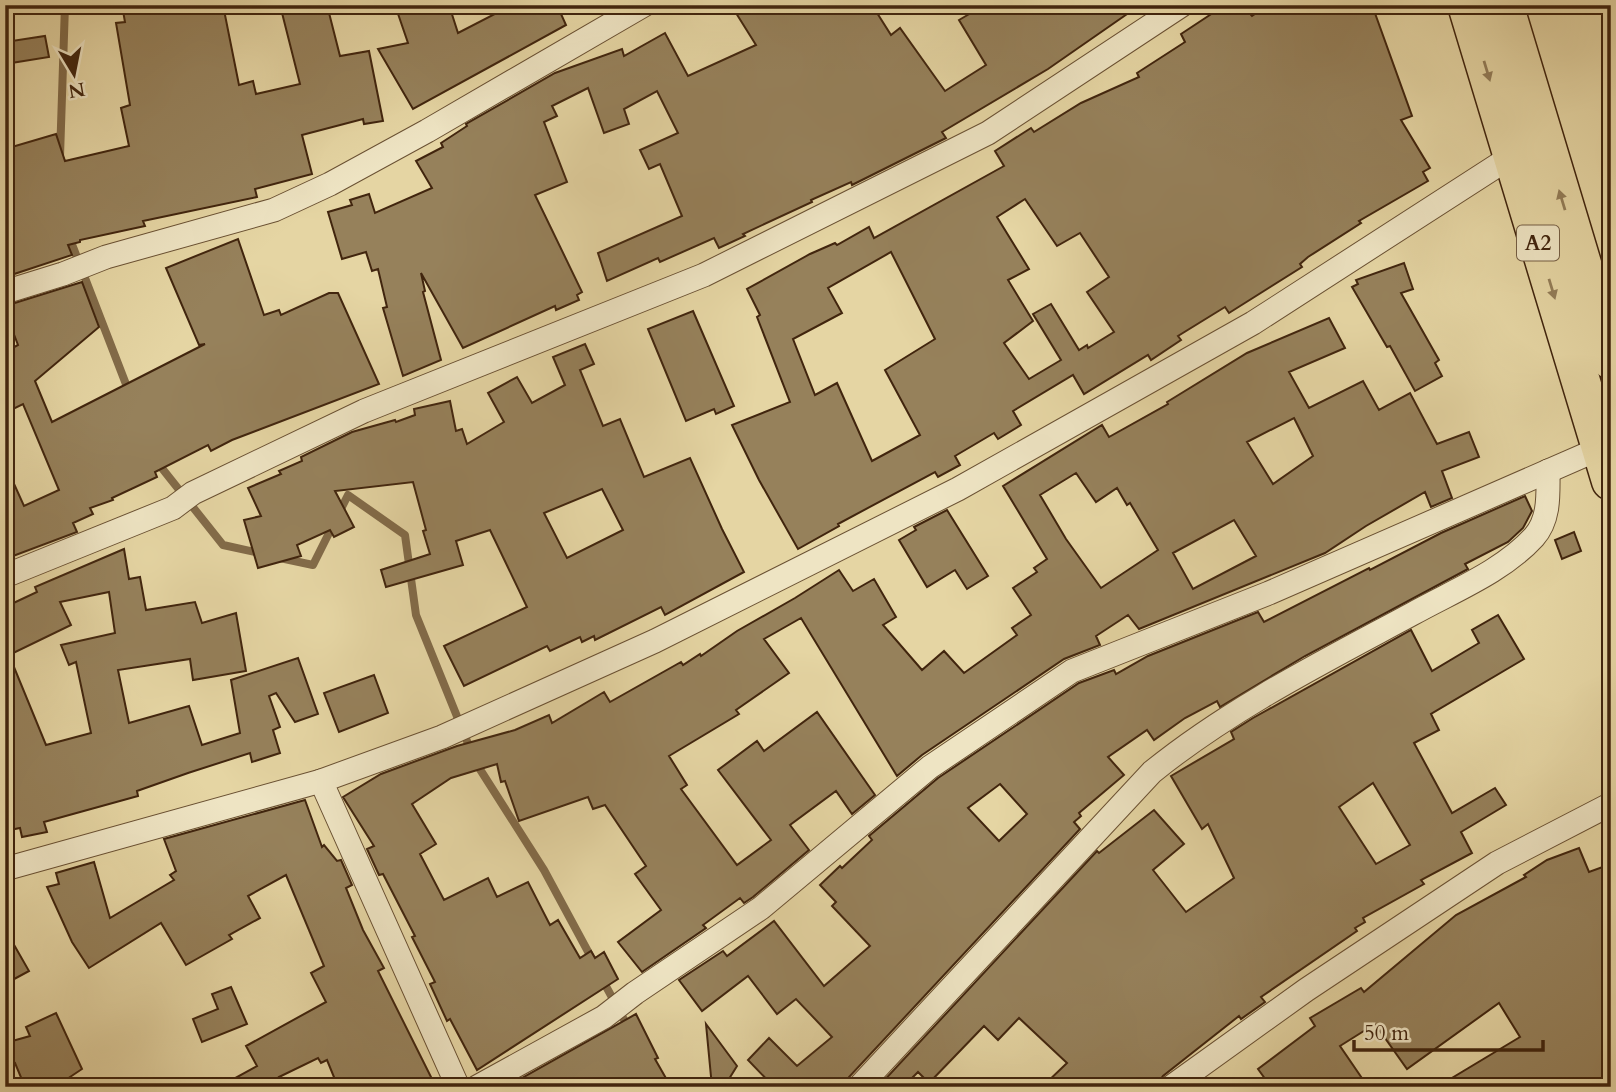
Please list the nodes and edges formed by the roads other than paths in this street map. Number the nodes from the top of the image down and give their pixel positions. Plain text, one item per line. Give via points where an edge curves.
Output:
1 (644, 5) edge
2 (1182, 5) edge
3 (1468, 5) edge
4 (1504, 5) edge
5 (1512, 156) junction
6 (5, 292) edge
7 (1611, 359) edge
8 (1606, 464) edge
9 (1548, 471) junction
10 (5, 576) edge
11 (321, 781) junction
12 (1611, 804) edge
13 (5, 869) edge
14 (458, 1087) edge
15 (477, 1087) edge
16 (859, 1087) edge
17 (1171, 1087) edge

1 - 6 street via 427,131 274,210 106,257
2 - 10 street via 988,133 716,268 364,411 193,493 173,508
3 -> 5 highway, A2
7 -> 4 highway, A2
5 -> 8 highway, A2
5 - 11 street via 1253,323 958,489 655,641 442,737
8 - 9 street
9 - 15 street via 1269,593 1072,671 930,767 761,908 604,1017
9 - 16 street via 1547,512 1536,536 1506,562 1307,671 1192,740 1152,772
11 - 13 street
11 - 14 street
12 - 17 street via 1497,863

